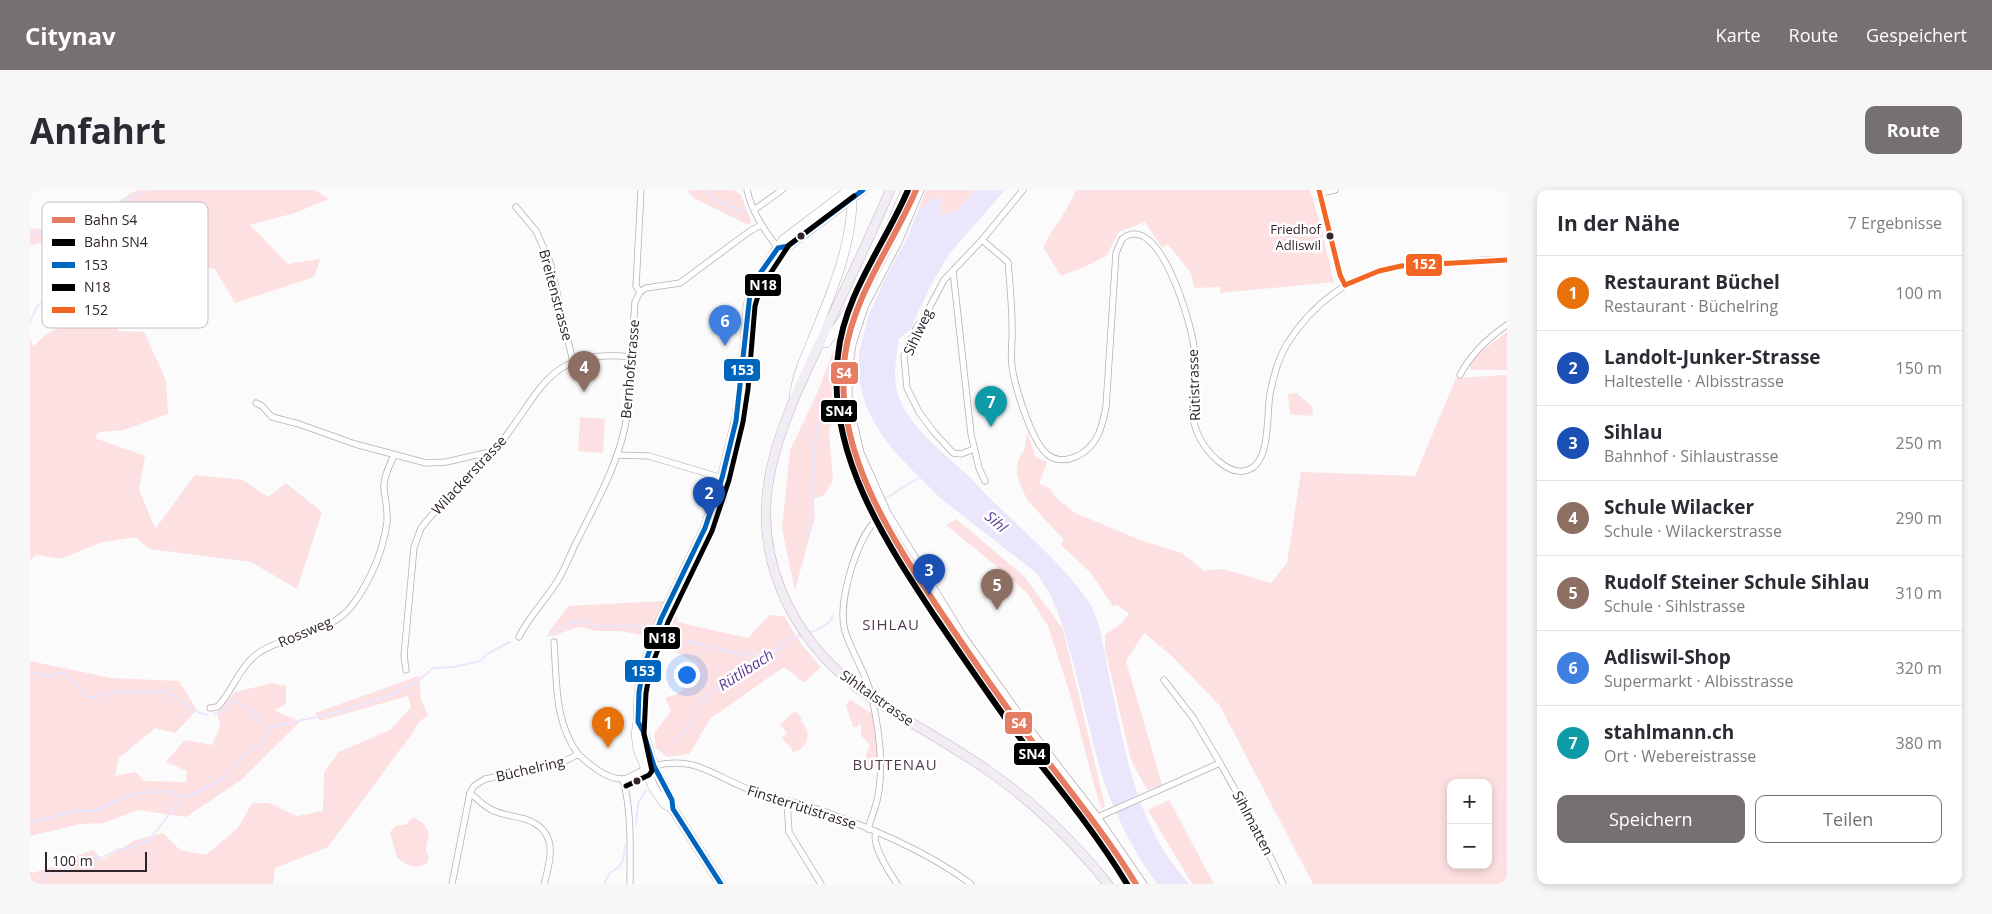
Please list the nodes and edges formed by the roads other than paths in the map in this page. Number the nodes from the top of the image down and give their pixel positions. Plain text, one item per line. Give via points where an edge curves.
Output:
1 (641, 190) edge
2 (747, 190) edge
3 (782, 190) edge
4 (863, 190) edge
5 (890, 190) edge
6 (896, 190) edge
7 (906, 190) edge
8 (921, 190) edge
9 (1023, 190) edge
10 (1334, 190) edge
11 (1320, 192) edge
12 (851, 193) edge
13 (516, 207) dead end
14 (754, 210) junction
15 (761, 225) junction
16 (982, 240) junction
17 (778, 248) junction
18 (1507, 260) edge
19 (953, 271) junction
20 (1345, 285) junction
21 (640, 292) junction
22 (1507, 325) edge
23 (826, 342) junction
24 (632, 357) junction
25 (573, 362) junction
26 (1460, 375) dead end
27 (793, 398) junction
28 (256, 403) dead end
29 (790, 414) junction
30 (974, 449) junction
31 (494, 451) junction
32 (394, 455) junction
33 (617, 455) junction
34 (722, 478) junction
35 (985, 481) dead end
36 (519, 637) dead end
37 (554, 642) dead end
38 (406, 670) dead end
39 (1164, 680) dead end
40 (210, 708) dead end
41 (1021, 737) dead end
42 (578, 754) junction
43 (1220, 763) junction
44 (650, 768) junction
45 (623, 779) junction
46 (470, 793) junction
47 (787, 801) junction
48 (1098, 817) junction
49 (868, 829) junction
50 (876, 832) junction
51 (452, 884) edge
52 (544, 884) edge
53 (630, 884) edge
54 (721, 884) edge
55 (821, 884) edge
56 (897, 884) edge
57 (971, 884) edge
58 (1108, 884) edge
59 (1144, 884) edge
60 (1284, 884) edge

1 - 21 street, Bernhofstrasse via 636,286
2 - 14 street
3 - 14 street
4 - 12 main road
5 - 27 main road, Sihltalstrasse
6 - 23 main road, Sihltalstrasse
7 - 23 main road via 868,272 840,325
8 - 48 street via 855,335 849,386 857,441 879,498 963,635
9 - 16 street
10 - 11 street
11 - 20 street
12 - 17 main road via 788,246
12 - 27 main road via 852,220 839,270 796,380
13 - 25 street, Breitenstrasse via 536,231 548,255
14 - 15 street
15 - 17 street
15 - 21 street via 680,283 646,288
16 - 19 street
16 - 20 street, Rütistrasse via 1008,262 1014,382 1036,441 1047,455 1058,459 1068,460 1086,451 1102,425 1106,407 1116,253 1118,244 1126,236 1142,235 1150,241 1175,280 1194,345 1192,404 1198,434 1206,449 1237,471 1255,466 1264,453 1270,394 1287,345 1316,309
17 - 34 main road via 761,272 749,298 736,421
18 - 20 street, Rütistrasse via 1401,266
19 - 30 street
19 - 30 street, Sihlweg via 935,293 904,356 907,388 919,412 953,453
21 - 24 street, Bernhofstrasse via 635,302
22 - 26 street via 1481,346
23 - 29 main road, Sihltalstrasse
24 - 25 street, Wilackerstrasse via 603,355
24 - 33 street, Bernhofstrasse via 626,423
25 - 31 street, Wilackerstrasse via 548,378
27 - 29 main road, Sihltalstrasse
28 - 32 street via 272,417
29 - 58 main road, Sihltalstrasse, bridge via 775,452 766,512 776,578 808,639 856,687 1015,790 1062,832
30 - 35 street
31 - 32 street via 436,464
31 - 38 street, Wilackerstrasse via 430,517 417,538 404,656
32 - 40 street, Rossweg via 384,479 387,522 379,555 353,605 324,627 278,642 258,654 248,662 221,703
33 - 34 street via 649,456
33 - 36 street, Bernhofstrasse via 571,557
34 - 44 main road via 702,536 647,654 639,692 636,734 639,752
37 - 42 street via 562,724
39 - 43 street, Sihlmatten via 1194,719
41 - 49 street via 929,605 876,520 850,574 843,613 845,630 872,697 878,733 880,783
42 - 45 street, Büchelring via 594,768
42 - 46 street, Büchelring via 560,764 485,779
43 - 48 street
43 - 60 street, Sihlmatten
44 - 45 street
44 - 47 street, Finsterrütistrasse via 678,764 700,767 747,789
44 - 54 main road via 660,798 673,809
45 - 53 street via 628,802
46 - 51 street
46 - 52 street via 492,810 528,820 548,836 551,853
47 - 49 street, Finsterrütistrasse via 818,809
47 - 55 street via 789,832
48 - 59 street
49 - 50 street, Finsterrütistrasse
50 - 56 street via 877,847
50 - 57 street, Finsterrütistrasse via 909,845

